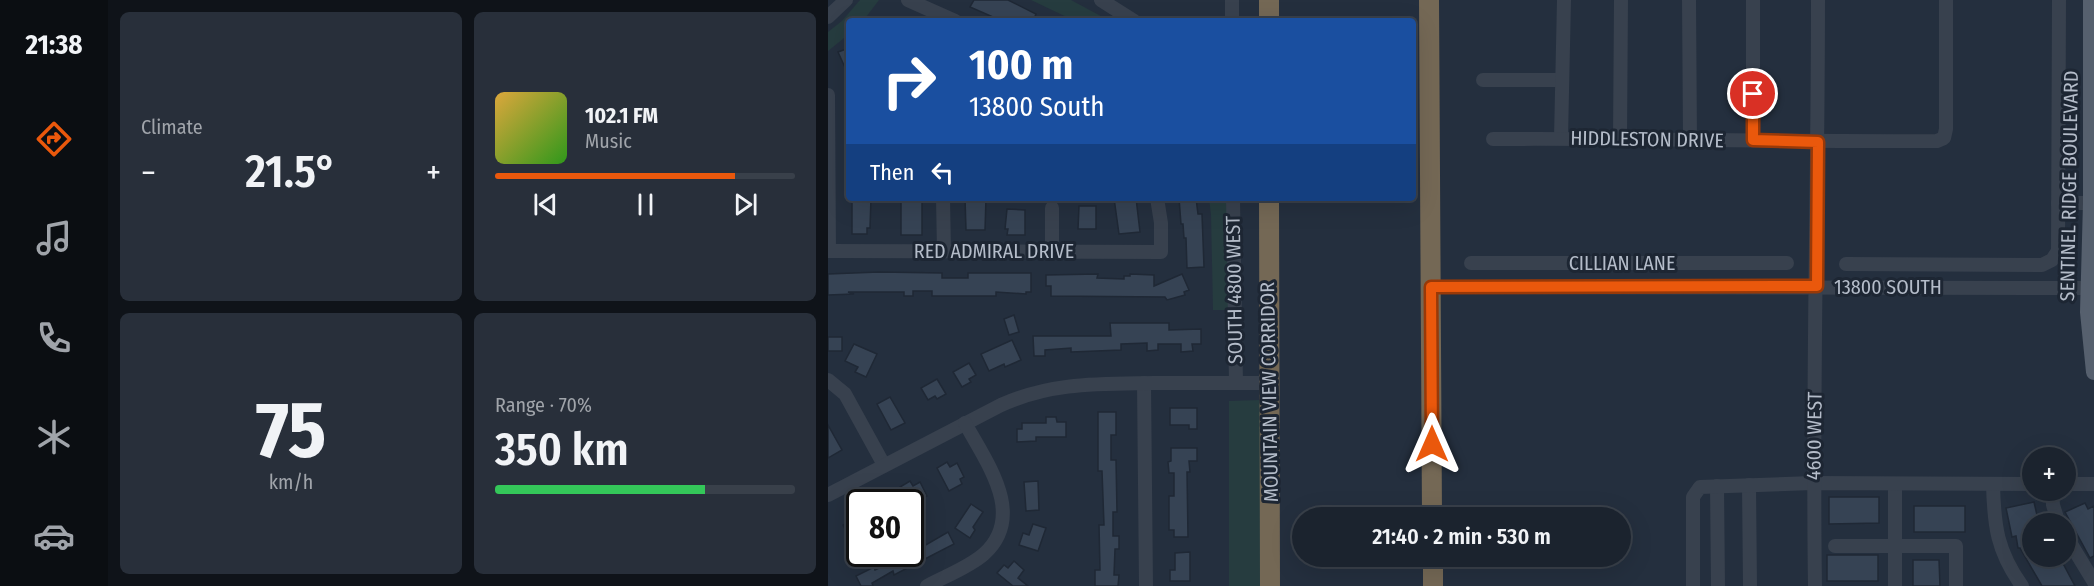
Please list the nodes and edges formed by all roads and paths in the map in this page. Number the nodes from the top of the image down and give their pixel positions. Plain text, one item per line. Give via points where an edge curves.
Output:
1 (846, 0) edge
2 (908, 0) edge
3 (1101, 0) edge
4 (1232, 0) edge
5 (1269, 0) edge
6 (1429, 0) edge
7 (1564, 0) edge
8 (1621, 0) edge
9 (1689, 0) edge
10 (1753, 0) edge
11 (1818, 0) edge
12 (1946, 0) edge
13 (2059, 0) edge
14 (2091, 0) edge
15 (828, 17) edge
16 (948, 18) edge
17 (1129, 18) edge
18 (1232, 18) edge
19 (1269, 18) edge
20 (1483, 80) dead end
21 (1562, 80) junction
22 (828, 95) edge
23 (1562, 138) junction
24 (1493, 139) dead end
25 (1620, 139) junction
26 (1690, 139) junction
27 (1753, 140) junction
28 (1818, 142) junction
29 (943, 201) edge
30 (1158, 201) edge
31 (1233, 201) edge
32 (1269, 201) edge
33 (2058, 203) junction
34 (2091, 203) junction
35 (1052, 208) dead end
36 (829, 251) edge
37 (944, 251) junction
38 (1052, 251) junction
39 (1471, 263) dead end
40 (1512, 263) junction
41 (1733, 263) junction
42 (1787, 263) dead end
43 (1846, 264) dead end
44 (1900, 264) junction
45 (1996, 264) junction
46 (1733, 286) junction
47 (1817, 286) junction
48 (1431, 287) junction
49 (1512, 287) junction
50 (1900, 287) junction
51 (1996, 287) junction
52 (2092, 288) edge
53 (2094, 372) edge
54 (828, 380) edge
55 (1236, 383) junction
56 (1269, 383) junction
57 (1144, 384) junction
58 (965, 423) junction
59 (884, 465) junction
60 (1813, 483) junction
61 (1894, 484) junction
62 (1993, 484) junction
63 (2022, 484) edge
64 (2076, 484) edge
65 (2094, 484) edge
66 (1749, 485) junction
67 (1717, 486) junction
68 (828, 495) edge
69 (1432, 507) edge
70 (1835, 546) dead end
71 (1895, 546) junction
72 (2076, 552) edge
73 (1433, 567) edge
74 (2094, 582) edge
75 (927, 586) edge
76 (1146, 586) edge
77 (1270, 586) edge
78 (1433, 586) edge
79 (1693, 586) edge
80 (1718, 586) edge
81 (1750, 586) edge
82 (1815, 586) edge
83 (1895, 586) edge
84 (1956, 586) edge
85 (2022, 586) edge

1 - 15 street
2 - 16 street
3 - 17 street
4 - 18 street
5 - 19 highway
6 - 48 highway
7 - 21 street
8 - 25 street
9 - 26 street
10 - 27 street
11 - 28 street, 4600 WEST
12 - 28 street, HIDDLESTON DRIVE via 1944,138
13 - 33 street
14 - 34 main road, SENTINEL RIDGE BOULEVARD
20 - 21 street
21 - 23 street
22 - 36 street
23 - 24 street, HIDDLESTON DRIVE
23 - 25 street, HIDDLESTON DRIVE
25 - 26 street, HIDDLESTON DRIVE
26 - 27 street, HIDDLESTON DRIVE
27 - 28 street, HIDDLESTON DRIVE
28 - 47 street, 4600 WEST
29 - 37 street
30 - 38 street, RED ADMIRAL DRIVE via 1161,252
31 - 55 street, SOUTH 4800 WEST
32 - 56 highway, MOUNTAIN VIEW CORRIDOR
33 - 34 street
33 - 45 street via 2058,251 2052,260 2042,265
34 - 52 main road, SENTINEL RIDGE BOULEVARD
35 - 38 street
36 - 37 street, RED ADMIRAL DRIVE
37 - 38 street, RED ADMIRAL DRIVE
39 - 40 street, CILLIAN LANE
40 - 41 street, CILLIAN LANE
40 - 49 street
41 - 42 street, CILLIAN LANE
41 - 46 street
43 - 44 street
44 - 45 street
44 - 50 street
45 - 51 street
46 - 47 street, 13800 SOUTH
46 - 49 street, 13800 SOUTH
47 - 50 street, 13800 SOUTH
47 - 60 street, 4600 WEST
48 - 49 street, 13800 SOUTH
48 - 69 highway
50 - 51 street, 13800 SOUTH
51 - 52 street, 13800 SOUTH
52 - 53 main road, SENTINEL RIDGE BOULEVARD via 2089,332
54 - 59 street via 845,394
55 - 56 street
55 - 57 street
56 - 77 highway, MOUNTAIN VIEW CORRIDOR
57 - 58 street via 1088,384 1042,390 1011,400
57 - 76 street
58 - 59 street
58 - 75 street via 1002,496 1001,527 984,554
59 - 68 street
60 - 61 street
60 - 66 street
60 - 82 street, 4600 WEST
61 - 62 street
61 - 71 street
62 - 63 street
62 - 85 street via 1998,541
64 - 65 street
66 - 67 street
66 - 81 street
67 - 79 street via 1700,487 1693,497
67 - 80 street
70 - 71 street
71 - 83 street
71 - 84 street via 1956,546
72 - 74 street
73 - 78 highway

